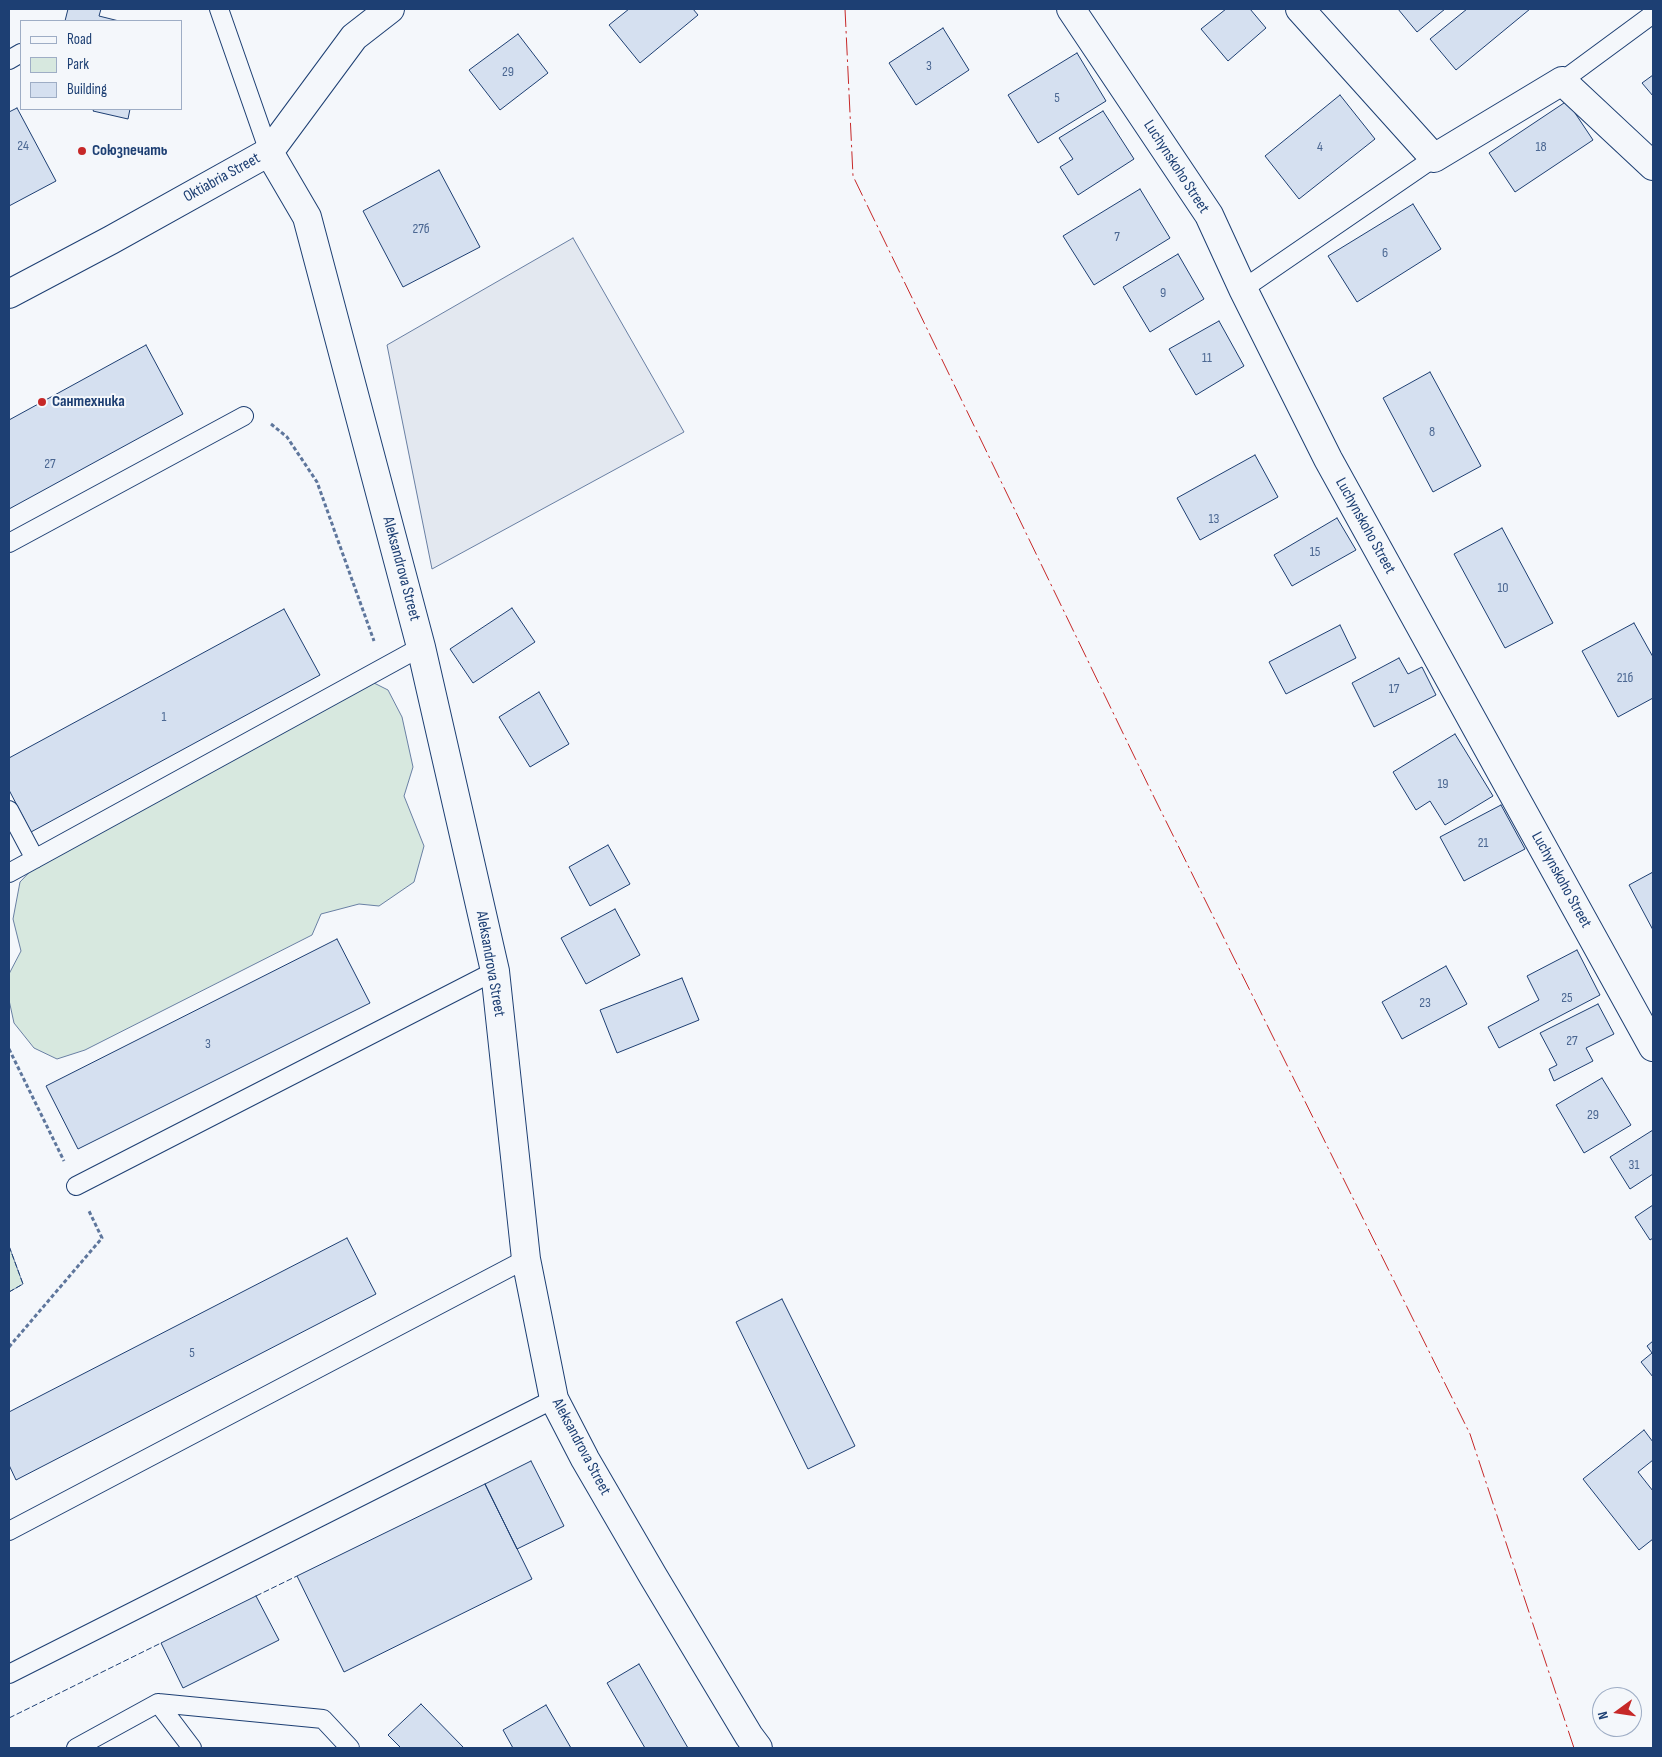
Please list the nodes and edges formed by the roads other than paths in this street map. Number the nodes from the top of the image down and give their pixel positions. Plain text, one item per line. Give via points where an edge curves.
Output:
1 (219, 9) edge
2 (390, 9) edge
3 (1071, 9) edge
4 (1300, 9) edge
5 (1653, 14) edge
6 (20, 54) edge
7 (9, 60) edge
8 (1562, 81) junction
9 (269, 152) junction
10 (1434, 158) junction
11 (1653, 166) edge
12 (1243, 289) junction
13 (9, 294) edge
14 (244, 416) road end
15 (9, 543) edge
16 (422, 647) junction
17 (9, 810) edge
18 (35, 859) junction
19 (9, 874) edge
20 (495, 971) junction
21 (1653, 1047) edge
22 (76, 1186) dead end
23 (526, 1259) junction
24 (554, 1398) junction
25 (9, 1531) edge
26 (9, 1674) edge
27 (158, 1704) junction
28 (76, 1748) edge
29 (192, 1748) edge
30 (350, 1748) edge
31 (758, 1748) edge

1 - 9 lane
2 - 9 street, Oktiabria Street via 354,37
3 - 12 street, Luchynskoho Street via 1209,215
4 - 10 street
5 - 8 lane
6 - 7 lane
8 - 10 street
8 - 11 street
9 - 13 street, Oktiabria Street
9 - 16 street, Aleksandrova Street via 306,217
10 - 12 lane
12 - 21 street, Luchynskoho Street via 1328,459
14 - 15 lane
16 - 18 lane
16 - 20 street, Aleksandrova Street
17 - 18 lane
18 - 19 lane
20 - 22 lane
20 - 23 street, Aleksandrova Street
23 - 24 street, Aleksandrova Street
23 - 25 lane
24 - 26 lane
24 - 31 street, Aleksandrova Street via 585,1459 653,1576
27 - 28 lane
27 - 29 lane
27 - 30 lane via 323,1719

